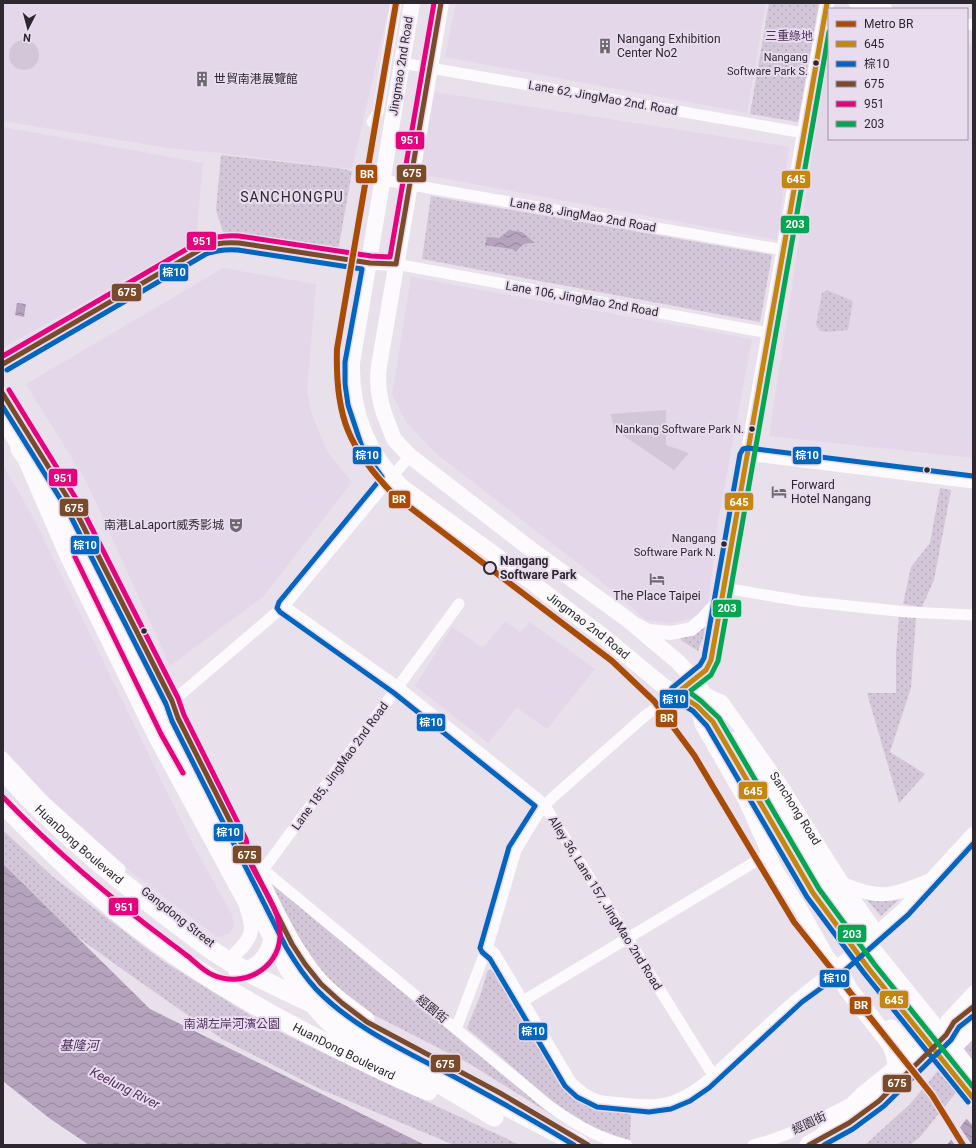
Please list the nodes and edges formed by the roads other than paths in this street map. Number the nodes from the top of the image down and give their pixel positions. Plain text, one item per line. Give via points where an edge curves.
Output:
1 (396, 3) edge
2 (412, 3) edge
3 (441, 3) edge
4 (827, 3) edge
5 (854, 3) edge
6 (882, 8) edge
7 (402, 63) junction
8 (430, 68) junction
9 (372, 122) dead end
10 (804, 134) junction
11 (383, 180) junction
12 (409, 185) junction
13 (784, 250) junction
14 (370, 263) junction
15 (396, 264) junction
16 (769, 333) junction
17 (3, 364) edge
18 (3, 394) edge
19 (3, 422) edge
20 (20, 449) junction
21 (747, 455) junction
22 (410, 456) junction
23 (391, 477) junction
24 (973, 483) edge
25 (724, 592) junction
26 (459, 604) dead end
27 (284, 606) junction
28 (973, 615) edge
29 (627, 619) junction
30 (694, 679) junction
31 (398, 687) junction
32 (677, 692) junction
33 (701, 700) junction
34 (172, 701) junction
35 (149, 723) junction
36 (3, 757) edge
37 (3, 771) edge
38 (3, 787) edge
39 (768, 803) junction
40 (3, 804) edge
41 (545, 806) junction
42 (973, 834) edge
43 (244, 849) junction
44 (768, 854) junction
45 (263, 870) junction
46 (933, 879) junction
47 (843, 884) junction
48 (877, 933) junction
49 (628, 938) junction
50 (487, 947) junction
51 (236, 953) junction
52 (197, 954) junction
53 (837, 968) junction
54 (523, 1001) junction
55 (972, 1008) edge
56 (954, 1022) junction
57 (456, 1029) junction
58 (932, 1038) junction
59 (973, 1073) edge
60 (713, 1075) junction
61 (863, 1096) junction
62 (973, 1098) edge
63 (494, 1117) junction
64 (820, 1143) edge
65 (557, 1145) edge
66 (580, 1145) edge
67 (588, 1145) edge
68 (627, 1145) edge
69 (753, 1145) edge

1 - 9 street via 378,112
2 - 7 main road, Jingmao 2nd Road
3 - 8 main road
4 - 10 street
5 - 6 street
7 - 8 street, Lane 62, JingMao 2nd. Road
7 - 11 main road, Jingmao 2nd Road
8 - 10 street, Lane 62, JingMao 2nd. Road
8 - 12 main road
10 - 13 street
11 - 12 street, Lane 88, JingMao 2nd Road
11 - 14 main road, Jingmao 2nd Road
12 - 13 street, Lane 88, JingMao 2nd Road
12 - 15 main road
13 - 16 street
14 - 15 street
14 - 17 street via 239,243 212,244
14 - 23 main road, Jingmao 2nd Road via 352,363 352,383 354,403 369,447
15 - 16 street, Lane 106, JingMao 2nd Road
15 - 22 main road via 377,379 380,405 394,439
16 - 21 street
18 - 34 street via 74,508
19 - 20 street
20 - 35 street via 67,557
20 - 63 highway via 48,486 288,968 318,1010 340,1030 364,1046 426,1077
21 - 24 street
21 - 25 street
22 - 23 street
22 - 29 main road via 533,551
23 - 27 street
23 - 32 main road, Jingmao 2nd Road via 604,637 662,685
25 - 28 street via 907,612
25 - 29 street via 702,620 691,629 671,633 648,631
25 - 30 street via 709,665
26 - 31 street, Lane 185, JingMao 2nd Road
27 - 31 street, Alley 36, Lane 157, JingMao 2nd Road
27 - 34 street
29 - 30 main road
30 - 32 street
30 - 33 main road
31 - 41 street, Alley 36, Lane 157, JingMao 2nd Road
31 - 45 street, Lane 185, JingMao 2nd Road
32 - 33 main road, Jingmao 2nd Road
32 - 41 street via 646,715
33 - 39 main road
33 - 44 street via 702,725 744,800
33 - 47 street, Sanchong Road via 722,702 780,784
34 - 35 street
34 - 43 street via 178,718
35 - 51 street via 245,903 251,922 250,936
36 - 51 street, Gangdong Street via 44,801 136,884 219,948
37 - 66 highway, HuanDong Boulevard via 75,844 124,885 210,949 269,983 400,1048
38 - 52 highway via 66,849
39 - 59 main road via 852,923
39 - 62 main road via 813,893 869,970
40 - 63 highway, HuanDong Boulevard via 55,856 120,914 190,965 279,1019 351,1056 420,1088
41 - 49 street, Alley 36, Lane 157, JingMao 2nd Road
41 - 50 street via 516,850
42 - 46 street
43 - 45 street, 經園街
43 - 52 highway via 241,860 274,931 267,957 252,969 232,972 220,971
43 - 67 highway via 292,944 321,984 342,1003 367,1022 454,1067
44 - 49 street
44 - 53 street
45 - 57 street, 經園街
46 - 47 street via 900,892 880,895 865,893
46 - 48 street
47 - 48 street, Sanchong Road
48 - 53 street
49 - 54 street
49 - 60 street, Alley 36, Lane 157, JingMao 2nd Road
50 - 54 street via 495,954
50 - 57 street
51 - 52 highway via 230,958
53 - 58 highway via 853,980 904,1045 910,1049 918,1048
53 - 60 street via 798,997
53 - 61 highway via 848,989 892,1045 896,1058 897,1065 893,1072
54 - 60 street via 571,1082 598,1100 649,1105 669,1102 705,1084
55 - 56 highway
55 - 58 street via 951,1013
55 - 64 highway via 890,1106 855,1130
56 - 58 highway
56 - 64 highway via 946,1036 879,1101
57 - 68 street, 經園街 via 567,1119 603,1137
61 - 64 highway
61 - 69 street, 經園街 via 799,1128 767,1142
63 - 65 highway, HuanDong Boulevard

